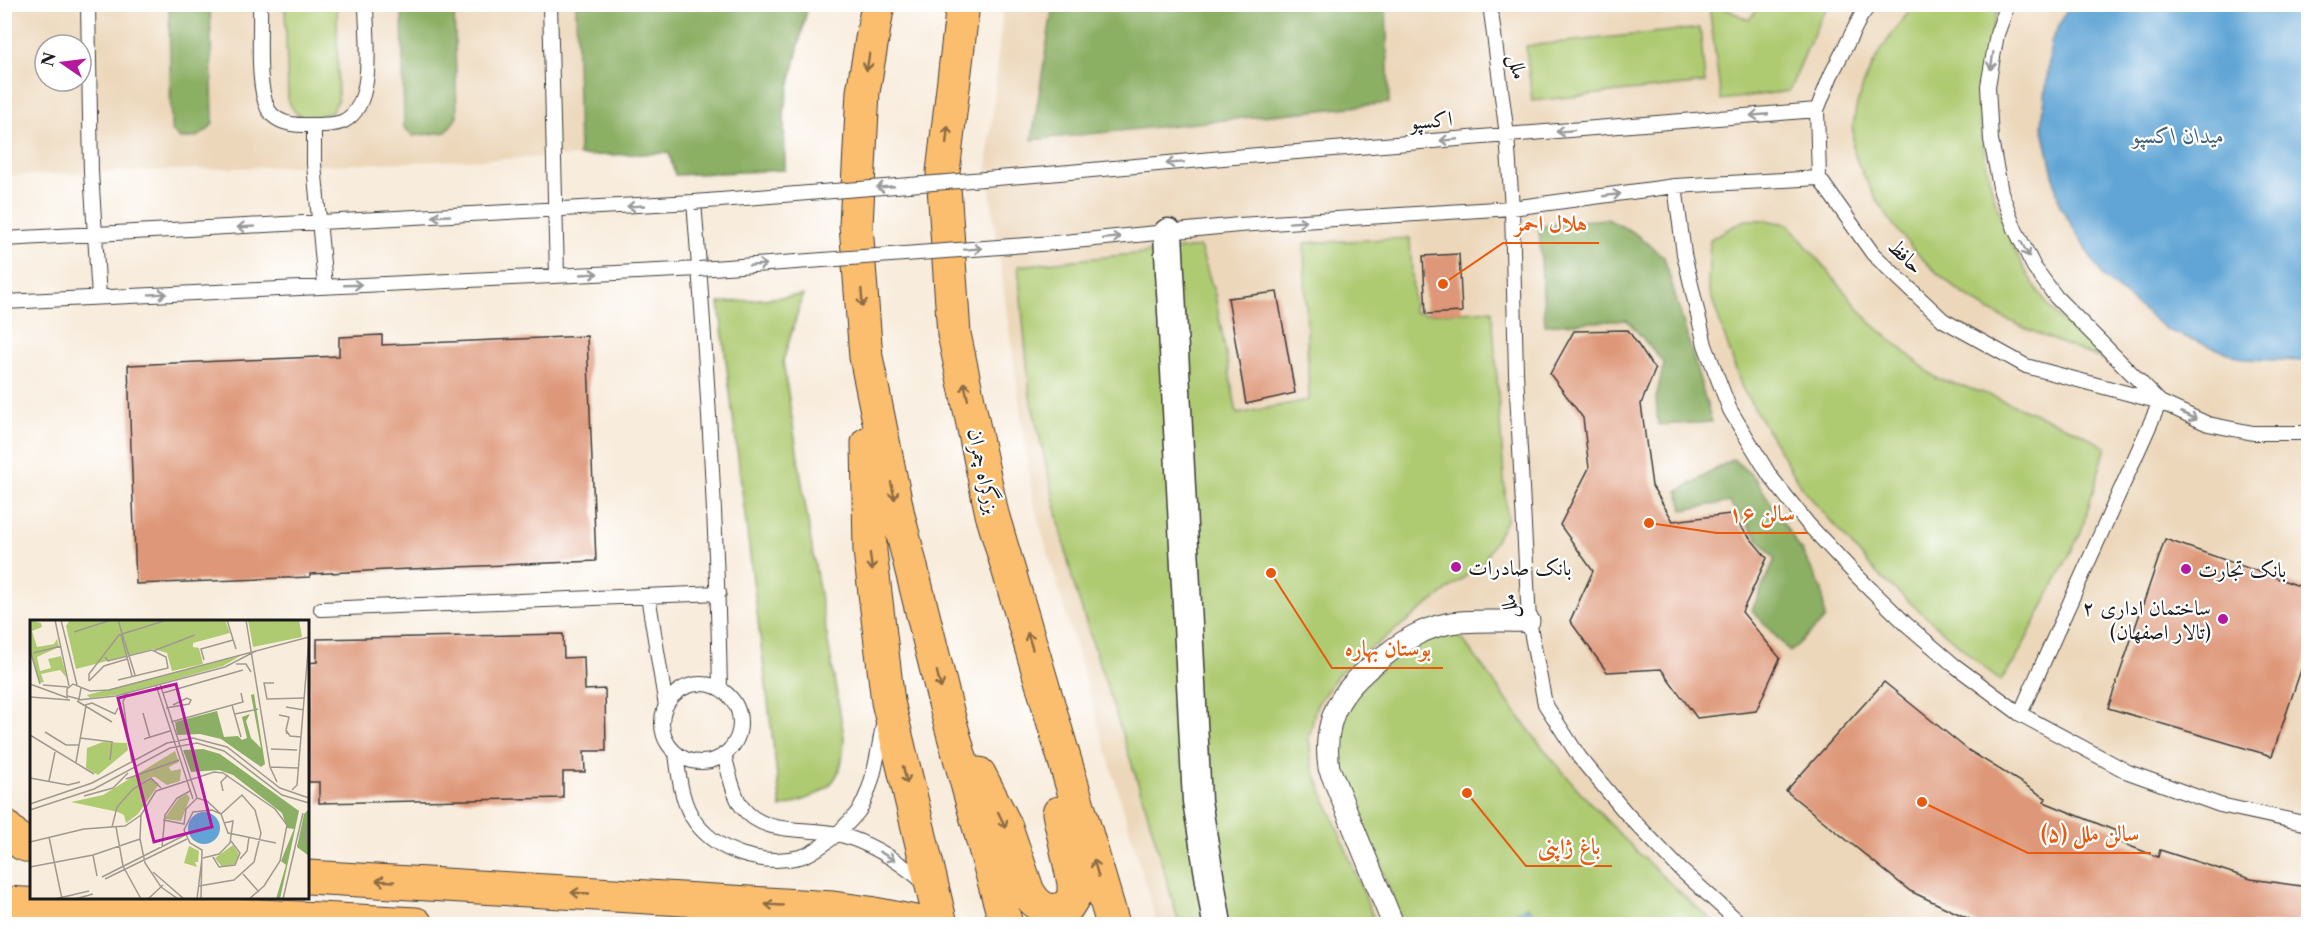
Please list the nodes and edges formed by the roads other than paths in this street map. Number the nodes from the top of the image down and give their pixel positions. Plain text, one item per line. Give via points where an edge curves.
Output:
1 (88, 4) edge
2 (260, 4) edge
3 (366, 4) edge
4 (550, 4) edge
5 (878, 4) edge
6 (963, 4) edge
7 (1490, 4) edge
8 (1870, 4) edge
9 (2008, 4) edge
10 (1817, 110) junction
11 (314, 125) junction
12 (1507, 135) junction
13 (1819, 178) junction
14 (1675, 186) junction
15 (694, 202) junction
16 (1512, 208) junction
17 (555, 210) junction
18 (320, 223) junction
19 (1168, 233) junction
20 (96, 234) junction
21 (4, 239) edge
22 (699, 269) junction
23 (556, 276) junction
24 (325, 286) junction
25 (99, 297) junction
26 (4, 302) edge
27 (866, 357) junction
28 (2160, 402) junction
29 (2308, 433) edge
30 (719, 593) junction
31 (648, 596) junction
32 (321, 609) dead end
33 (1529, 621) junction
34 (1040, 673) junction
35 (720, 689) junction
36 (888, 702) junction
37 (666, 706) junction
38 (947, 711) junction
39 (2020, 714) junction
40 (676, 753) junction
41 (724, 754) junction
42 (2308, 824) edge
43 (4, 826) edge
44 (837, 834) junction
45 (30, 847) edge
46 (309, 877) edge
47 (931, 888) junction
48 (4, 903) edge
49 (416, 924) edge
50 (925, 924) edge
51 (941, 924) edge
52 (1006, 924) edge
53 (1113, 924) edge
54 (1217, 924) edge
55 (1393, 924) edge
56 (1741, 924) edge

1 - 20 lane
2 - 11 lane via 262,89 269,111 288,125
3 - 11 lane via 367,84 359,108 344,121
4 - 17 lane
5 -> 27 highway via 863,92 856,225
34 -> 6 highway, بزرگراه چمران via 992,514 954,334 943,172
7 - 12 lane, ملل
8 - 10 lane via 1831,75
9 -> 28 lane, حافظ via 1997,33 1988,86 1993,150 2001,192 2015,229 2034,267 2056,297
10 -> 12 lane, اکسپو
10 - 13 lane
11 - 18 lane
12 -> 15 lane, اکسپو, bridge
12 - 16 lane, ملل
13 - 14 lane
13 - 28 lane, حافظ via 1873,254 1943,320 2026,366
16 -> 14 lane
14 - 39 lane via 1684,254 1705,345 1730,410 1770,476 1808,525 1897,616
15 -> 17 lane, اکسپو
15 - 22 lane
19 -> 16 lane
16 - 33 lane, ملل
17 -> 18 lane, اکسپو
17 - 23 lane
18 -> 20 lane, اکسپو
18 - 24 lane
22 -> 19 lane, bridge
19 - 54 street via 1197,801
20 - 21 lane, اکسپو
20 - 25 lane
23 -> 22 lane
22 - 30 lane
24 -> 23 lane
25 -> 24 lane
25 - 26 lane
27 -> 36 highway via 870,551
27 -> 38 highway via 898,514
28 -> 29 lane, حافظ via 2208,424 2253,434
28 - 39 lane
30 - 31 lane
30 - 35 lane
31 - 32 lane
31 - 37 lane
33 - 55 street via 1449,623 1427,629 1366,669 1340,699 1328,732 1329,768
33 - 56 lane, ملل via 1545,704 1580,758 1673,862
38 -> 34 highway via 1006,827 1028,892 1044,909 1066,907 1074,896 1074,883 1058,810
53 -> 34 highway, بزرگراه چمران
35 - 37 lane via 690,686 673,696
35 - 41 lane via 737,708 740,721 733,745
36 - 44 lane via 875,769 860,810
36 -> 47 highway
37 - 40 lane via 663,732
38 - 52 highway
39 - 42 lane via 2128,771 2220,805
40 - 41 lane via 700,762
40 - 44 lane via 682,792 695,821 718,844 739,854 778,860 802,857
41 - 44 lane via 741,806 758,820 793,830
43 - 45 highway
44 -> 47 lane via 902,863
50 -> 46 highway via 833,908
47 - 51 highway
48 - 49 highway

